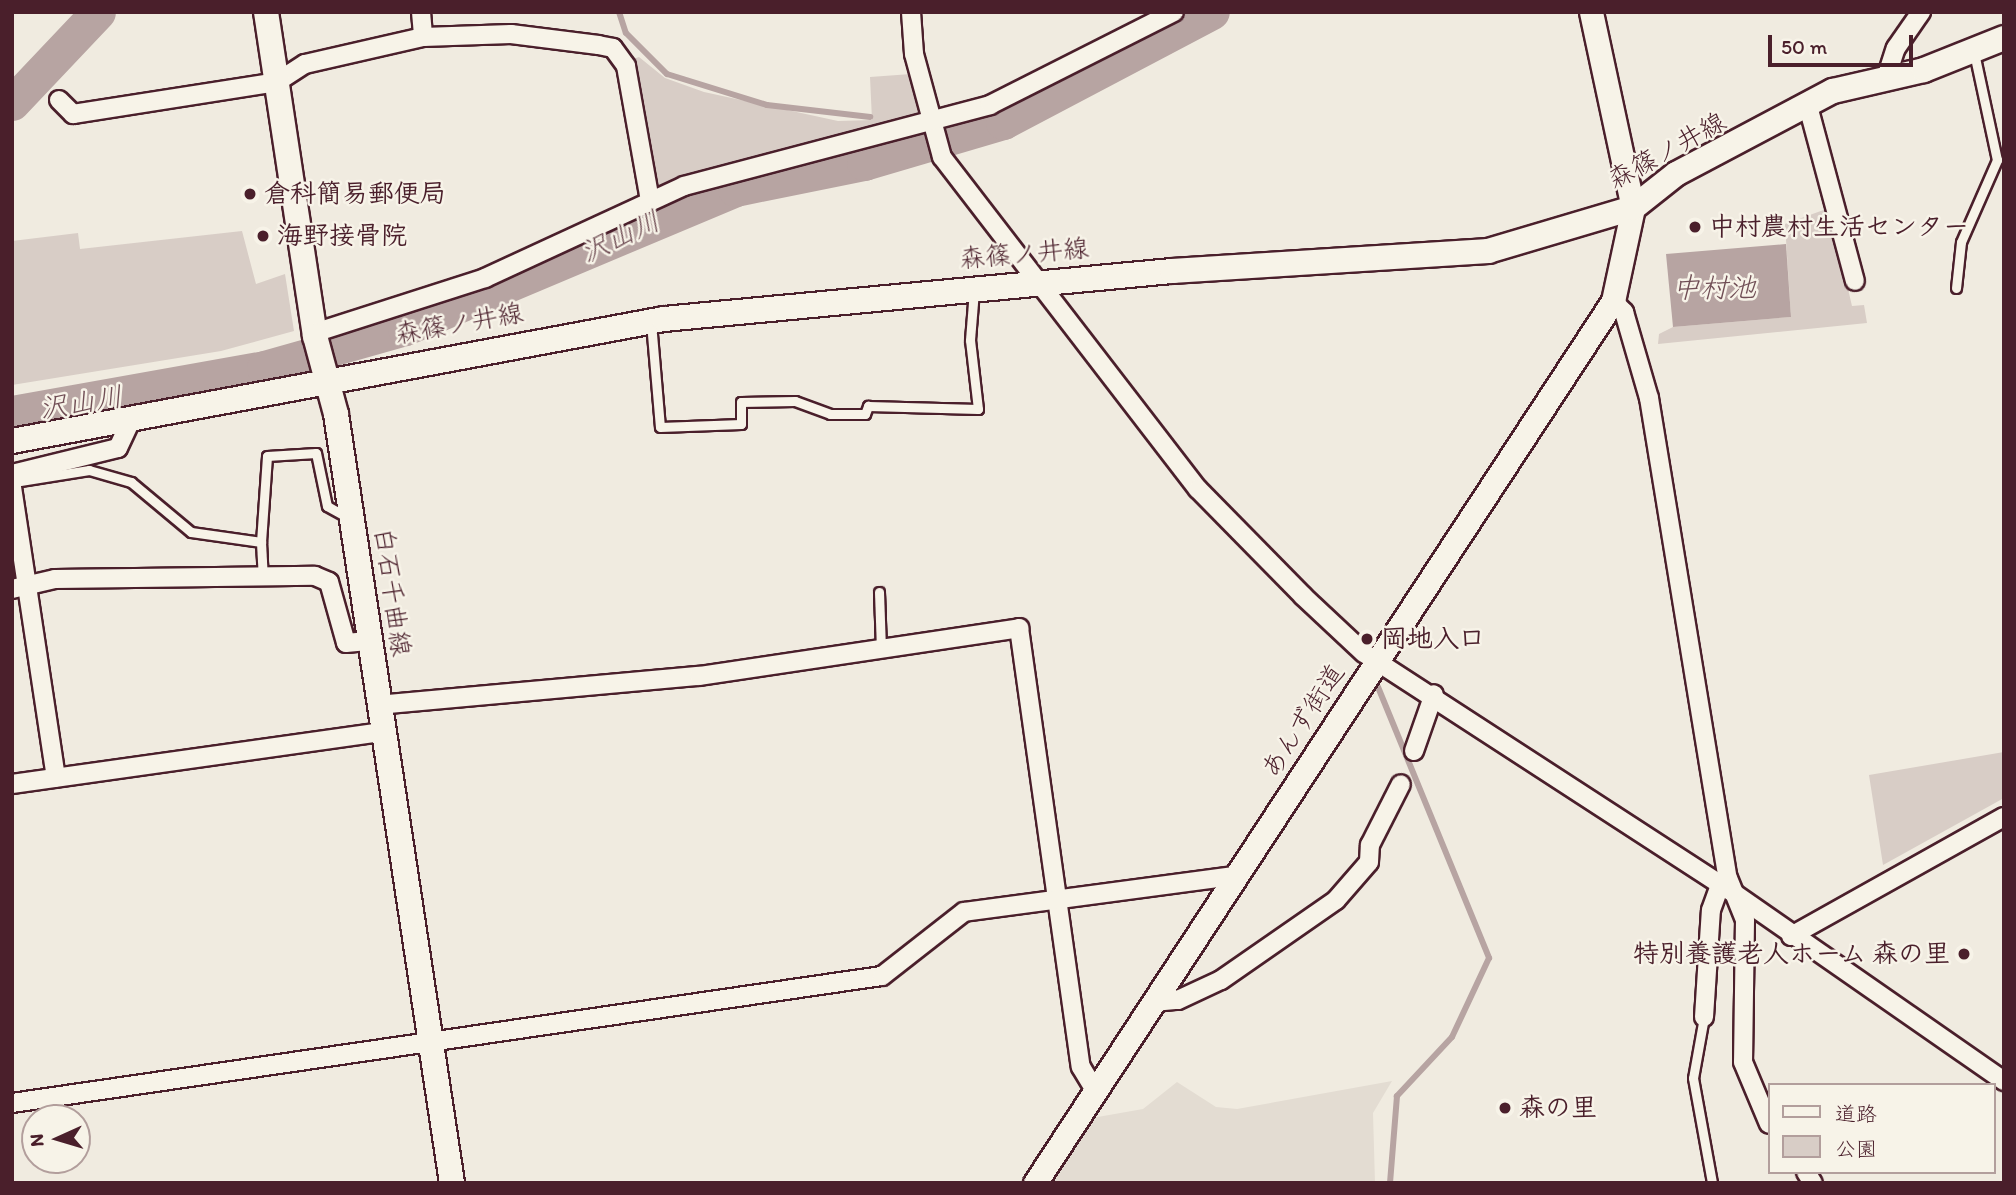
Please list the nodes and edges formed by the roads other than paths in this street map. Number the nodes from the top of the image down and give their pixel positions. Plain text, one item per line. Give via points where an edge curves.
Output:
1 (266, 12) edge
2 (421, 12) edge
3 (911, 12) edge
4 (1174, 12) edge
5 (1591, 12) edge
6 (1921, 12) edge
7 (423, 37) junction
8 (2004, 38) edge
9 (1974, 53) junction
10 (1887, 75) junction
11 (277, 82) junction
12 (59, 100) dead end
13 (1808, 106) junction
14 (935, 126) junction
15 (650, 201) junction
16 (1633, 208) junction
17 (1855, 281) dead end
18 (1034, 283) junction
19 (1956, 288) dead end
20 (974, 289) junction
21 (1613, 300) junction
22 (652, 334) dead end
23 (314, 335) junction
24 (324, 376) junction
25 (131, 420) junction
26 (12, 440) edge
27 (12, 474) edge
28 (12, 485) edge
29 (351, 520) junction
30 (261, 542) junction
31 (263, 576) junction
32 (20, 588) edge
33 (879, 592) dead end
34 (368, 641) junction
35 (881, 648) junction
36 (1377, 659) junction
37 (1434, 694) junction
38 (378, 705) junction
39 (382, 732) junction
40 (1414, 751) dead end
41 (56, 778) junction
42 (1401, 784) dead end
43 (12, 785) edge
44 (2004, 817) edge
45 (1234, 876) junction
46 (1727, 889) junction
47 (1055, 900) junction
48 (1791, 936) junction
49 (1153, 1002) junction
50 (1704, 1017) joint
51 (432, 1044) junction
52 (2004, 1081) edge
53 (1095, 1090) junction
54 (12, 1103) edge
55 (1768, 1122) edge
56 (452, 1183) edge
57 (1035, 1183) edge
58 (1712, 1183) edge

1 - 11 main road, 白石千曲線
2 - 7 street
3 - 14 street via 914,54
4 - 14 street via 990,105
5 - 16 street
6 - 10 street via 1896,48
7 - 11 street via 305,64
7 - 15 street via 511,34 613,48 626,66
8 - 9 main road, 森篠ノ井線
9 - 10 main road, 森篠ノ井線
9 - 19 lane via 1997,160 1961,242
10 - 13 main road, 森篠ノ井線
11 - 12 street via 73,114
11 - 23 main road, 白石千曲線
13 - 16 main road, 森篠ノ井線 via 1676,174
13 - 17 street
14 - 15 street via 742,169
14 - 18 street via 942,157 960,172
15 - 23 street via 485,278
16 - 18 main road, 森篠ノ井線 via 1453,257 1308,260
16 - 21 street, あんず街道
18 - 20 main road, 森篠ノ井線
18 - 36 street via 1198,489 1303,597
20 - 22 lane via 970,340 978,409 868,406 865,414 830,414 794,401 741,402 741,424 660,427
20 - 24 main road, 森篠ノ井線 via 664,319
21 - 36 street, あんず街道
21 - 46 street via 1624,312 1649,398
23 - 24 main road, 白石千曲線
24 - 25 main road, 森篠ノ井線
24 - 29 main road, 白石千曲線
25 - 26 main road, 森篠ノ井線
25 - 27 street via 118,448
28 - 30 lane via 89,470 131,482 191,532
28 - 32 street
29 - 30 lane via 327,506 316,453 267,456
29 - 34 main road, 白石千曲線
30 - 31 lane
31 - 32 street via 55,579
31 - 34 street via 315,576 328,582 346,643
32 - 41 street
33 - 35 lane
34 - 38 main road, 白石千曲線
35 - 38 street via 699,676
35 - 47 street via 1019,628
36 - 37 street
36 - 45 street, あんず街道
37 - 40 street
37 - 46 street
38 - 39 main road, 白石千曲線
39 - 41 street
39 - 51 main road, 白石千曲線
41 - 43 street
42 - 49 street via 1370,845 1369,862 1336,900 1221,980 1178,1000
44 - 48 street
45 - 47 street
45 - 49 street, あんず街道
46 - 48 street
46 - 50 street via 1711,909
46 - 55 street via 1749,946 1743,1062
47 - 51 street via 964,912 882,976
47 - 53 street via 1082,1067
48 - 52 street
49 - 53 street, あんず街道
50 - 58 lane via 1693,1078
51 - 54 street
51 - 56 main road, 白石千曲線
53 - 57 street, あんず街道

